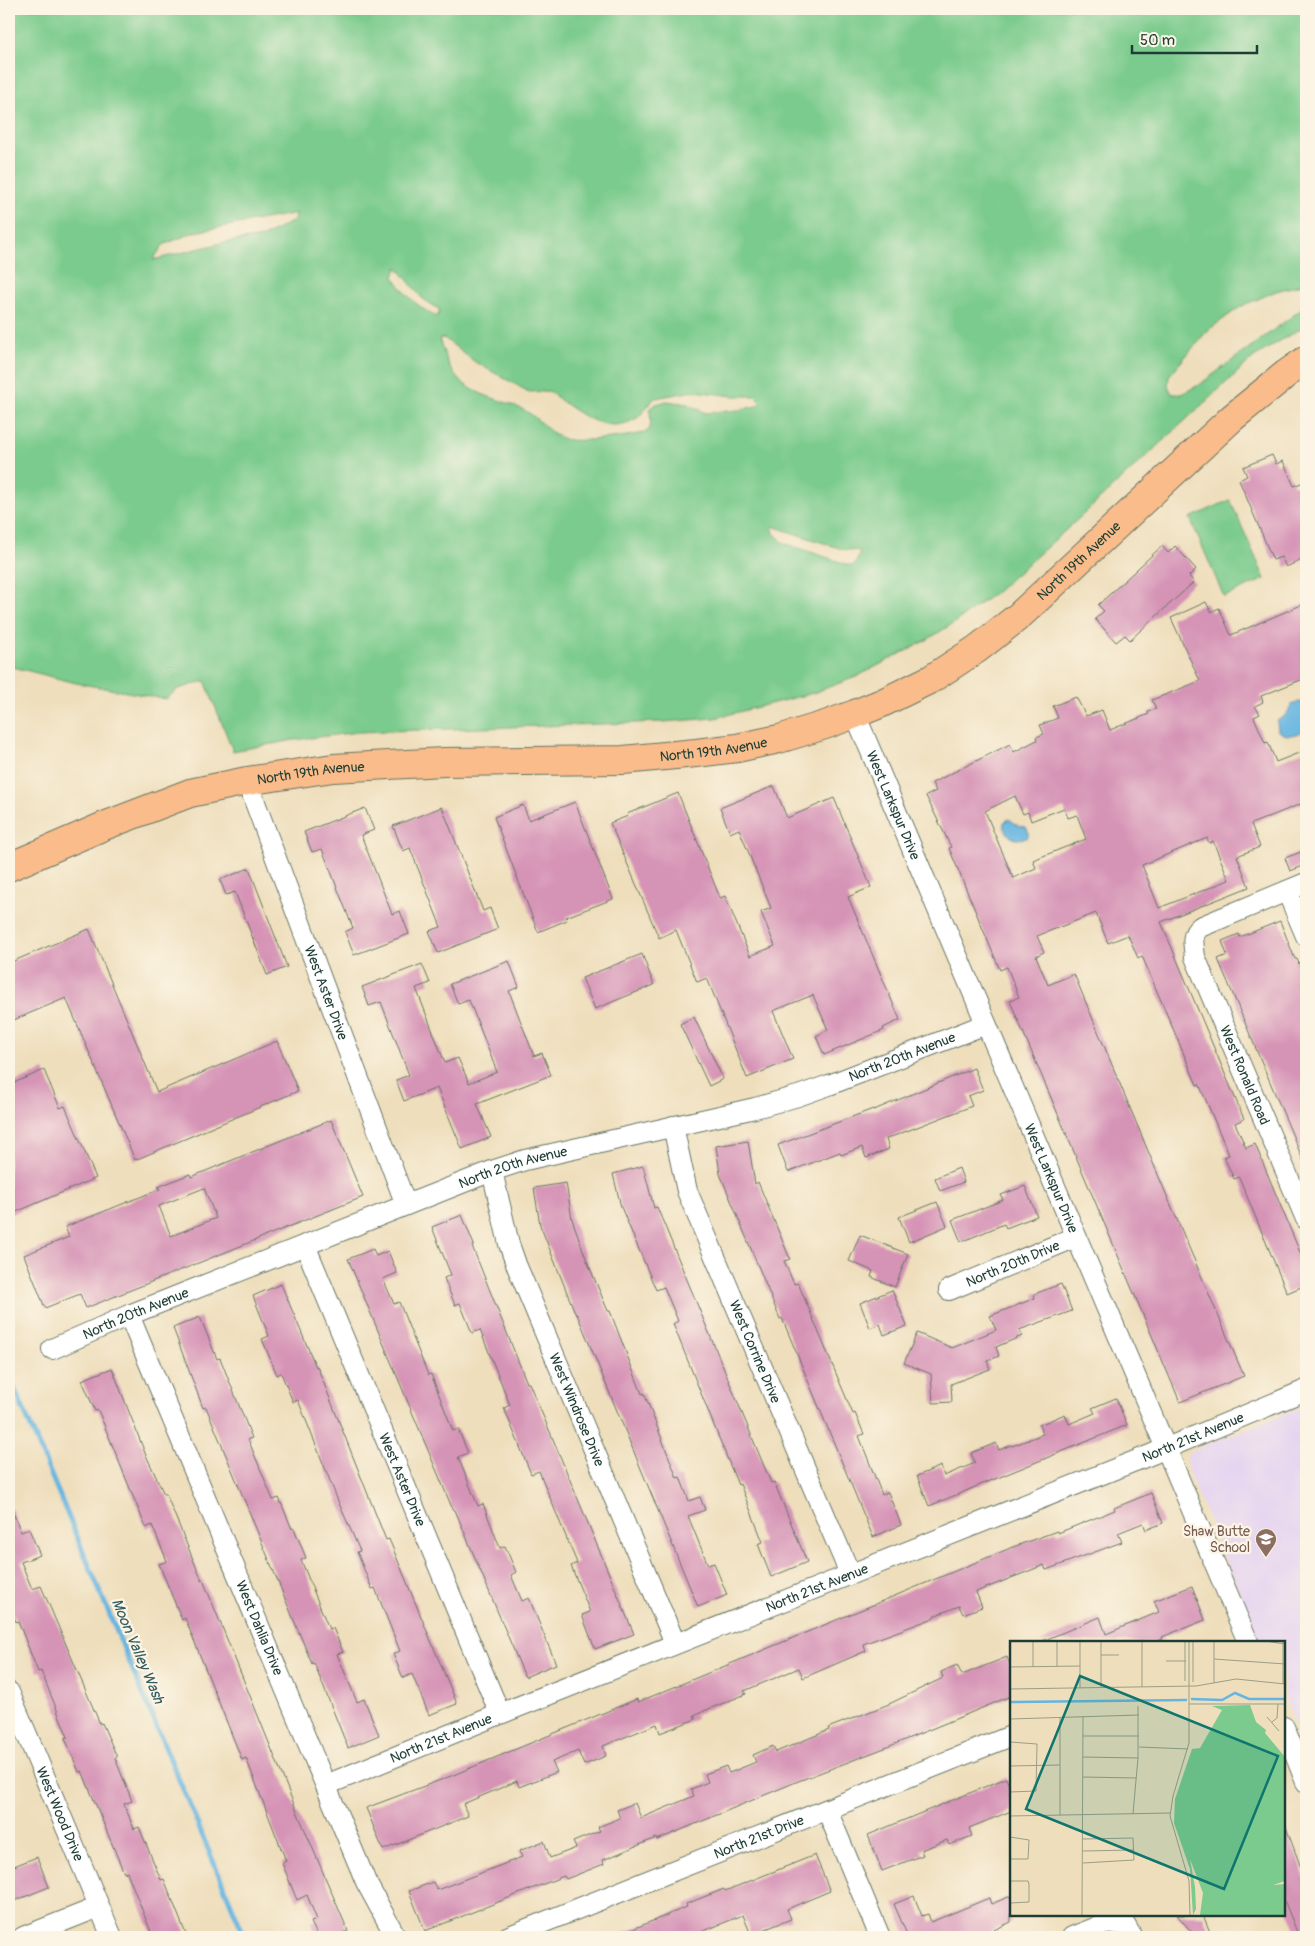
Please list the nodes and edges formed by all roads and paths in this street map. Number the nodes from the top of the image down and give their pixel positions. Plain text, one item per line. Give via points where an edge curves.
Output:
1 (1306, 360) edge
2 (855, 714) junction
3 (247, 781) junction
4 (9, 867) edge
5 (1306, 883) edge
6 (1287, 891) junction
7 (1306, 936) edge
8 (986, 1024) junction
9 (674, 1126) junction
10 (492, 1171) junction
11 (406, 1205) junction
12 (1306, 1219) edge
13 (1076, 1237) junction
14 (305, 1245) junction
15 (949, 1290) dead end
16 (129, 1315) junction
17 (52, 1349) dead end
18 (1306, 1390) edge
19 (1166, 1448) junction
20 (850, 1574) junction
21 (1247, 1641) edge
22 (675, 1643) junction
23 (9, 1692) edge
24 (500, 1714) junction
25 (16, 1730) edge
26 (1285, 1730) edge
27 (1010, 1736) edge
28 (1306, 1782) edge
29 (326, 1785) junction
30 (826, 1810) junction
31 (99, 1907) junction
32 (1128, 1930) edge
33 (23, 1937) edge
34 (112, 1937) edge
35 (396, 1937) edge
36 (507, 1937) edge
37 (880, 1937) edge
38 (1072, 1937) edge

1 - 2 main road, North 19th Avenue via 1232,418 1019,616 978,649 931,678
2 - 3 main road, North 19th Avenue via 779,739 696,753 623,760 444,762 333,768
2 - 8 street, West Larkspur Drive
3 - 4 main road, North 19th Avenue via 190,793
3 - 11 street, West Aster Drive
5 - 6 street
6 - 7 street
6 - 12 street, West Ronald Road via 1196,930 1193,938 1195,957
8 - 9 street, North 20th Avenue via 821,1088 755,1108
8 - 13 street, West Larkspur Drive
9 - 10 street, North 20th Avenue via 525,1160
9 - 20 street, West Corrine Drive via 687,1191
10 - 11 street, North 20th Avenue
10 - 22 street, West Windrose Drive via 516,1264
11 - 14 street, North 20th Avenue
13 - 15 street, North 20th Drive
13 - 19 street, West Larkspur Drive
14 - 16 street, North 20th Avenue
14 - 24 street, West Aster Drive
16 - 17 street, North 20th Avenue
16 - 29 street, West Dahlia Drive
18 - 19 street, North 21st Avenue
19 - 20 street, North 21st Avenue
19 - 21 street, West Larkspur Drive
20 - 22 street, North 21st Avenue
22 - 24 street, North 21st Avenue
23 - 25 street, West Wood Drive
24 - 29 street, North 21st Avenue
25 - 31 street, West Wood Drive
26 - 28 street
27 - 30 street, North 21st Drive
29 - 35 street, West Dahlia Drive via 366,1882
30 - 36 street, North 21st Drive
30 - 37 street
31 - 33 street
31 - 34 street, West Wood Drive
32 - 38 street via 1105,1924

